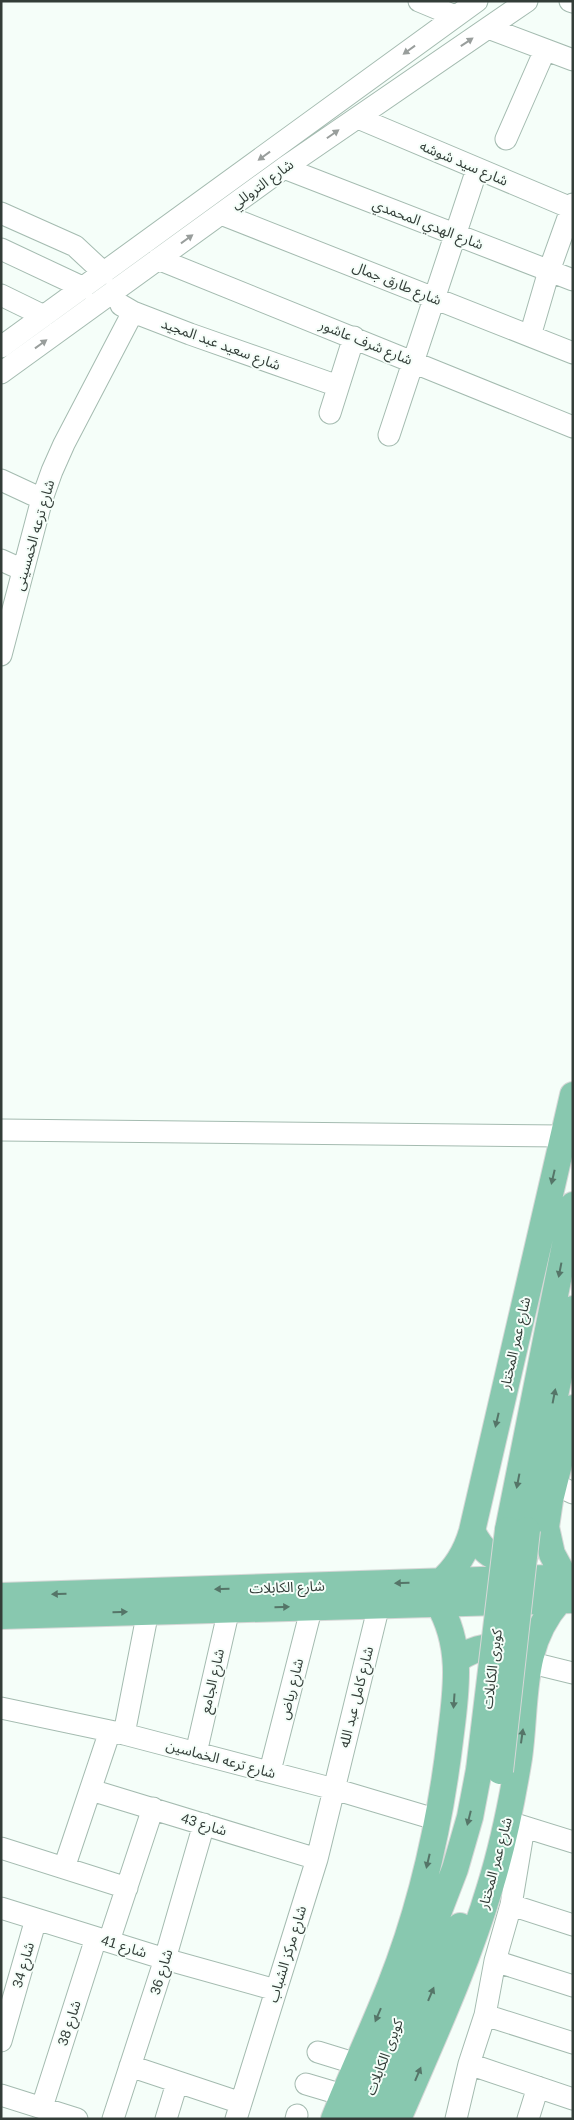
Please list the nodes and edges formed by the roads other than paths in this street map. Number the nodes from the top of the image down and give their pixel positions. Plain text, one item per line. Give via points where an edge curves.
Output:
1 (419, 1) edge
2 (477, 1) edge
3 (527, 1) edge
4 (455, 16) junction
5 (488, 28) junction
6 (545, 50) junction
7 (573, 60) edge
8 (358, 118) junction
9 (296, 133) junction
10 (506, 139) dead end
11 (308, 152) junction
12 (284, 168) junction
13 (477, 169) junction
14 (572, 206) edge
15 (1, 213) edge
16 (221, 214) junction
17 (455, 235) junction
18 (1, 249) edge
19 (158, 259) junction
20 (549, 271) junction
21 (104, 273) junction
22 (573, 280) edge
23 (84, 288) junction
24 (1, 295) edge
25 (106, 297) junction
26 (434, 298) junction
27 (133, 312) junction
28 (44, 316) junction
29 (530, 336) junction
30 (354, 337) junction
31 (1, 347) edge
32 (573, 353) edge
33 (413, 361) junction
34 (1, 372) edge
35 (338, 386) junction
36 (330, 413) dead end
37 (573, 426) edge
38 (389, 435) dead end
39 (1, 480) edge
40 (42, 499) junction
41 (1, 560) edge
42 (23, 570) junction
43 (5, 624) edge
44 (1, 655) edge
45 (573, 1095) edge
46 (1, 1130) edge
47 (562, 1136) junction
48 (573, 1205) edge
49 (573, 1309) edge
50 (573, 1408) edge
51 (563, 1488) edge
52 (527, 1529) junction
53 (472, 1531) junction
54 (567, 1589) edge
55 (439, 1592) junction
56 (1, 1596) edge
57 (378, 1605) junction
58 (312, 1606) junction
59 (228, 1609) junction
60 (148, 1611) junction
61 (1, 1616) edge
62 (457, 1660) junction
63 (528, 1662) junction
64 (573, 1673) edge
65 (1, 1708) edge
66 (117, 1732) junction
67 (196, 1752) junction
68 (490, 1771) junction
69 (270, 1772) junction
70 (334, 1789) junction
71 (91, 1790) junction
72 (153, 1808) junction
73 (438, 1820) junction
74 (204, 1824) junction
75 (516, 1824) junction
76 (573, 1842) edge
77 (1, 1848) edge
78 (317, 1859) junction
79 (64, 1868) junction
80 (127, 1888) junction
81 (511, 1905) junction
82 (1, 1908) edge
83 (36, 1919) junction
84 (573, 1925) edge
85 (103, 1940) junction
86 (165, 1959) junction
87 (495, 1960) junction
88 (10, 1976) edge
89 (573, 1986) edge
90 (276, 1990) junction
91 (485, 2015) junction
92 (3, 2029) edge
93 (573, 2042) edge
94 (357, 2064) junction
95 (469, 2064) junction
96 (130, 2066) junction
97 (176, 2083) junction
98 (538, 2087) junction
99 (305, 2089) edge
100 (1, 2095) edge
101 (573, 2099) edge
102 (42, 2107) junction
103 (338, 2107) edge
104 (239, 2111) edge
105 (77, 2119) edge
106 (113, 2119) edge
107 (166, 2119) edge
108 (359, 2119) edge
109 (378, 2119) edge
110 (398, 2119) edge
111 (456, 2119) edge
112 (528, 2119) edge

1 - 4 street
2 - 4 street, شارع التروللي
3 - 5 street, شارع التروللي
4 -> 9 street, شارع التروللي
5 - 6 street
8 -> 5 street, شارع التروللي
6 - 7 street
6 - 10 street
11 -> 8 street, شارع التروللي
8 - 13 street, شارع سيد شوشه
9 - 11 street
9 -> 21 street, شارع التروللي
11 - 12 street, شارع التروللي
12 - 16 street, شارع التروللي
12 - 17 street, شارع الهدي المحمدي
13 - 14 street, شارع سيد شوشه
13 - 17 street
14 - 20 street
15 - 21 street via 75,246
19 -> 16 street, شارع التروللي
16 - 26 street, شارع طارق جمال
17 - 20 street, شارع الهدي المحمدي
17 - 26 street
18 - 23 street
19 - 25 street, شارع التروللي
19 - 30 street, شارع شرف عاشور
20 - 22 street, شارع الهدي المحمدي
20 - 29 street
21 - 23 street, شارع التروللي
23 - 28 street, شارع التروللي
24 - 28 street
25 - 27 street, شارع سعيد عبد المجيد
34 -> 25 street, شارع التروللي
26 - 29 street, شارع طارق جمال
26 - 33 street
27 - 35 street, شارع سعيد عبد المجيد
27 - 40 street, شارع ترعه الخمسينى via 64,444
28 - 31 street, شارع التروللي
29 - 32 street, شارع طارق جمال
30 - 33 street, شارع شرف عاشور
30 - 35 street
33 - 37 street, شارع شرف عاشور
33 - 38 street
35 - 36 street
39 - 40 street
40 - 42 street, شارع ترعه الخمسينى
41 - 42 street
42 - 43 street, شارع ترعه الخمسينى
43 - 44 street, شارع ترعه الخمسينى
45 - 47 main road, شارع عمر المختار
46 - 47 street
47 -> 53 main road, شارع عمر المختار
48 -> 52 main road, كوبرى الكابلات
52 -> 49 main road, كوبرى الكابلات
50 - 51 main road
51 - 52 main road
52 - 53 main road via 540,1543 528,1555 511,1560 494,1557 487,1552
52 - 54 main road via 552,1554
52 - 68 main road, كوبرى الكابلات, bridge
53 - 55 main road, شارع عمر المختار via 462,1558
54 - 55 main road, شارع الكابلات
54 - 63 main road, شارع عمر المختار via 538,1630
55 -> 56 main road, شارع الكابلات
55 - 57 main road, شارع الكابلات
55 - 62 main road
57 - 58 main road, شارع الكابلات
57 - 70 street, شارع كامل عبد الله
59 -> 58 main road, شارع الكابلات
58 - 69 street, شارع رياض
59 - 60 main road, شارع الكابلات
59 - 67 street, شارع الجامع
61 -> 60 main road, شارع الكابلات
60 - 66 street
62 - 63 main road via 473,1650 492,1647 511,1651
62 -> 73 main road
63 - 64 street
75 -> 63 main road, شارع عمر المختار
65 - 66 street, شارع ترعه الخماسين
66 - 67 street, شارع ترعه الخماسين
66 - 71 street
67 - 69 street, شارع ترعه الخماسين
68 -> 108 main road, كوبرى الكابلات via 470,1817 455,1869
109 -> 68 main road, كوبرى الكابلات via 459,1928 477,1876 492,1819
69 - 70 street, شارع ترعه الخماسين
70 - 73 street, شارع ترعه الخماسين
70 - 78 street, شارع مركز الشباب
71 - 72 street, شارع 43
71 - 79 street
72 - 74 street, شارع 43
72 - 80 street, شارع 38
73 -> 94 main road via 405,1944
74 - 78 street, شارع 43
74 - 86 street, شارع 36
75 - 76 street
75 - 81 street, شارع عمر المختار
110 -> 75 main road, شارع عمر المختار via 455,1988
77 - 79 street
78 - 90 street, شارع مركز الشباب
79 - 80 street
80 - 85 street, شارع 38
81 - 84 street
81 - 87 street, شارع عمر المختار
82 - 83 street, شارع 41
83 - 85 street, شارع 41
83 - 88 street, شارع 34
85 - 86 street, شارع 41
85 - 102 street, شارع 38
86 - 90 street, شارع 41
86 - 96 street, شارع 36
87 - 89 street
87 - 91 street, شارع عمر المختار
88 - 92 street, شارع 34
90 - 104 street, شارع مركز الشباب
91 - 93 street
91 - 95 street, شارع عمر المختار
94 - 99 street
94 - 103 main road
95 - 98 street
95 - 111 street, شارع عمر المختار
96 - 97 street
96 - 106 street, شارع 36
97 - 104 street
97 - 107 street
98 - 101 street
98 - 112 street
99 - 103 street
100 - 102 street
102 - 105 street

